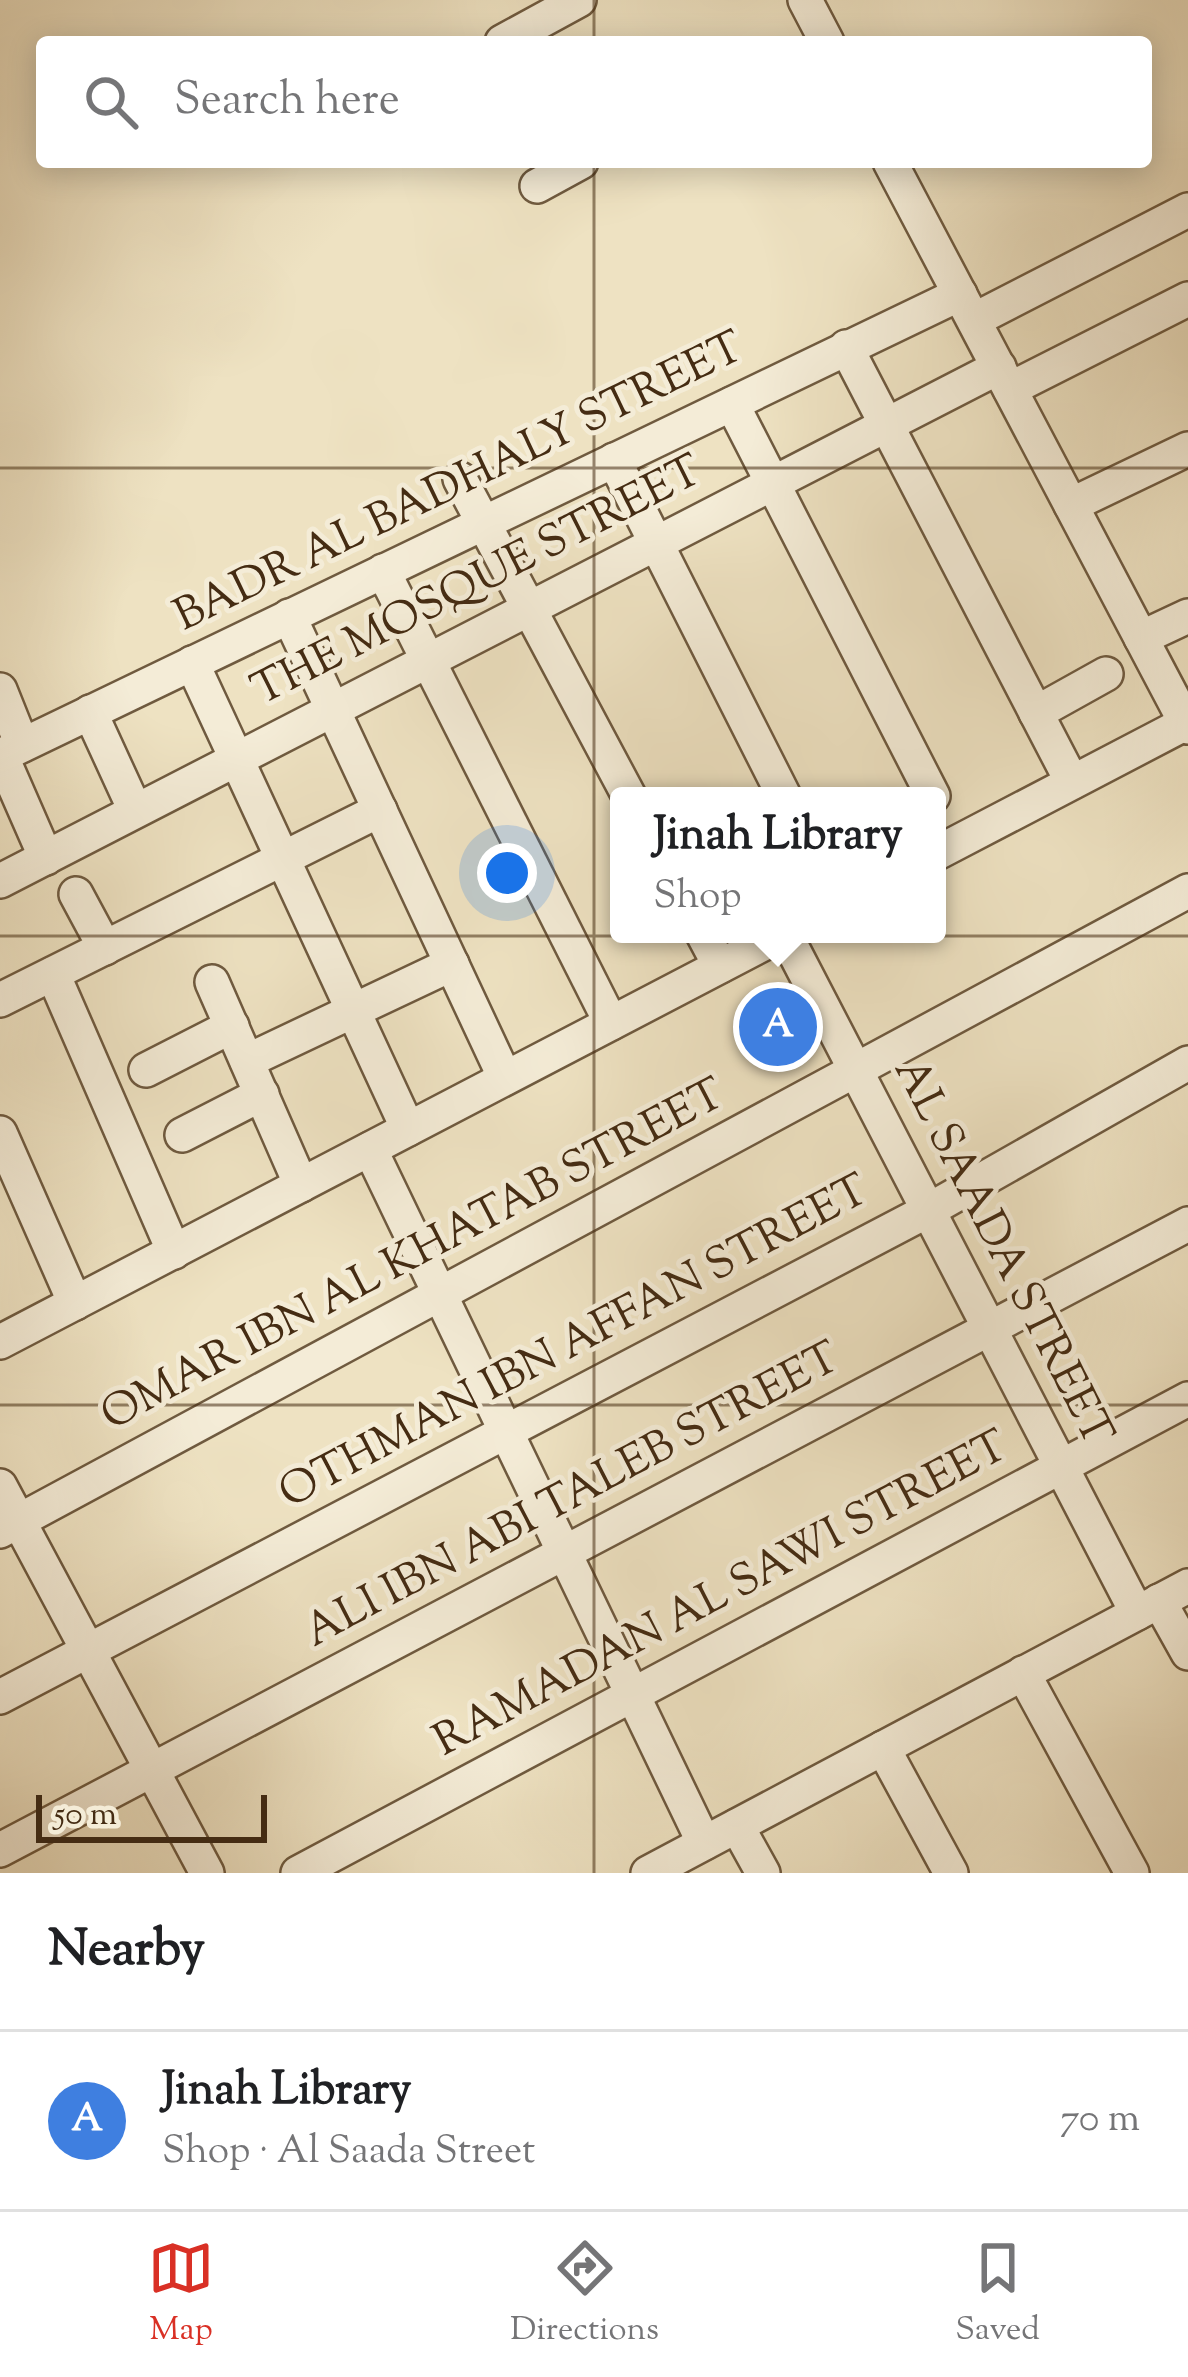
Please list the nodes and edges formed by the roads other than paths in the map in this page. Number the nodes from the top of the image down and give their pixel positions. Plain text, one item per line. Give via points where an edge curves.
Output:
1 (579, 0) edge
2 (513, 36) edge
3 (570, 168) edge
4 (893, 168) edge
5 (537, 186) dead end
6 (1188, 210) edge
7 (1188, 298) edge
8 (967, 307) junction
9 (846, 347) junction
10 (1004, 378) junction
11 (732, 404) junction
12 (887, 425) junction
13 (1188, 449) edge
14 (614, 460) junction
15 (460, 478) dead end
16 (772, 482) junction
17 (1071, 505) junction
18 (484, 524) junction
19 (656, 542) junction
20 (382, 571) junction
21 (529, 607) junction
22 (290, 616) junction
23 (1188, 616) edge
24 (1141, 638) junction
25 (427, 659) junction
26 (192, 663) junction
27 (1106, 674) dead end
28 (0, 690) edge
29 (333, 708) junction
30 (90, 712) junction
31 (1036, 713) junction
32 (1187, 724) edge
33 (8, 752) edge
34 (237, 758) junction
35 (1072, 782) junction
36 (624, 787) edge
37 (779, 787) edge
38 (928, 787) edge
39 (135, 810) junction
40 (380, 810) junction
41 (947, 848) edge
42 (46, 858) junction
43 (283, 858) junction
44 (0, 881) edge
45 (1188, 892) edge
46 (76, 894) dead end
47 (708, 943) edge
48 (765, 943) edge
49 (788, 943) edge
50 (104, 948) junction
51 (452, 964) junction
52 (720, 966) junction
53 (53, 974) junction
54 (212, 982) dead end
55 (0, 1000) edge
56 (354, 1011) junction
57 (611, 1023) junction
58 (232, 1026) junction
59 (247, 1061) junction
60 (1188, 1063) edge
61 (146, 1070) dead end
62 (856, 1070) junction
63 (506, 1078) junction
64 (262, 1094) junction
65 (408, 1129) junction
66 (0, 1133) edge
67 (182, 1135) dead end
68 (370, 1149) junction
69 (301, 1185) junction
70 (928, 1210) junction
71 (1188, 1224) edge
72 (174, 1252) junction
73 (440, 1294) junction
74 (75, 1303) junction
75 (990, 1328) junction
76 (0, 1342) edge
77 (1188, 1400) edge
78 (506, 1432) junction
79 (1062, 1466) junction
80 (0, 1486) edge
81 (9, 1526) edge
82 (565, 1552) junction
83 (1162, 1600) edge
84 (88, 1651) junction
85 (1188, 1653) edge
86 (1023, 1673) junction
87 (633, 1695) junction
88 (0, 1697) edge
89 (883, 1748) junction
90 (152, 1770) junction
91 (737, 1826) junction
92 (704, 1843) junction
93 (0, 1850) edge
94 (207, 1873) edge
95 (298, 1873) edge
96 (648, 1873) edge
97 (763, 1873) edge
98 (951, 1873) edge
99 (1132, 1873) edge

1 - 2 street
3 - 5 street
4 - 8 street
6 - 8 street, BADR AL BADHALY STREET
7 - 10 street, THE MOSQUE STREET
8 - 9 street, BADR AL BADHALY STREET
8 - 10 street
9 - 11 street, BADR AL BADHALY STREET
9 - 12 street
10 - 12 street, THE MOSQUE STREET
10 - 17 street
11 - 14 street, BADR AL BADHALY STREET
11 - 16 street
12 - 16 street, THE MOSQUE STREET
12 - 31 street
13 - 17 street
14 - 18 street, BADR AL BADHALY STREET
14 - 19 street
15 - 18 street
16 - 19 street, THE MOSQUE STREET
16 - 38 street
17 - 24 street
18 - 20 street, BADR AL BADHALY STREET
18 - 21 street
19 - 21 street, THE MOSQUE STREET
19 - 37 street
20 - 22 street, BADR AL BADHALY STREET
20 - 25 street
21 - 25 street, THE MOSQUE STREET
21 - 36 street
22 - 26 street, BADR AL BADHALY STREET
22 - 29 street
23 - 24 street
24 - 32 street
25 - 29 street, THE MOSQUE STREET
25 - 57 street
26 - 30 street, BADR AL BADHALY STREET
26 - 34 street
27 - 31 street
28 - 33 street
29 - 34 street, THE MOSQUE STREET
29 - 40 street
30 - 33 street, BADR AL BADHALY STREET
30 - 39 street
31 - 35 street
32 - 35 street
33 - 42 street
34 - 39 street, THE MOSQUE STREET
34 - 43 street
35 - 41 street
39 - 42 street, THE MOSQUE STREET
40 - 43 street
40 - 51 street
42 - 44 street, THE MOSQUE STREET
43 - 50 street
43 - 56 street
45 - 62 street, OMAR IBN AL KHATAB STREET
46 - 50 street
47 - 52 street
48 - 52 street
49 - 62 street, AL SAADA STREET
50 - 53 street
51 - 56 street
51 - 63 street
52 - 57 street
53 - 55 street
53 - 72 street
54 - 58 street
56 - 59 street
56 - 65 street
57 - 63 street
58 - 59 street
58 - 61 street
59 - 64 street
60 - 70 street, OTHMAN IBN AFFAN STREET
62 - 70 street, AL SAADA STREET
62 - 73 street, OMAR IBN AL KHATAB STREET
63 - 65 street
64 - 67 street
64 - 69 street
65 - 68 street
66 - 74 street
68 - 69 street
68 - 73 street
69 - 72 street
70 - 75 street, AL SAADA STREET
70 - 78 street, OTHMAN IBN AFFAN STREET
71 - 75 street, ALI IBN ABI TALEB STREET
72 - 74 street
73 - 78 street
73 - 81 street, OMAR IBN AL KHATAB STREET
74 - 76 street
75 - 79 street, AL SAADA STREET
75 - 82 street, ALI IBN ABI TALEB STREET
77 - 79 street, RAMADAN AL SAWI STREET
78 - 82 street
78 - 84 street, OTHMAN IBN AFFAN STREET
79 - 83 street, AL SAADA STREET
79 - 87 street, RAMADAN AL SAWI STREET
80 - 81 street
81 - 84 street
82 - 87 street
82 - 90 street, ALI IBN ABI TALEB STREET
83 - 85 street, AL SAADA STREET
83 - 86 street
84 - 88 street, OTHMAN IBN AFFAN STREET
84 - 90 street
86 - 89 street
86 - 99 street
87 - 92 street
87 - 95 street, RAMADAN AL SAWI STREET
89 - 91 street
89 - 98 street
90 - 93 street, ALI IBN ABI TALEB STREET
90 - 94 street
91 - 92 street
91 - 97 street
92 - 96 street

